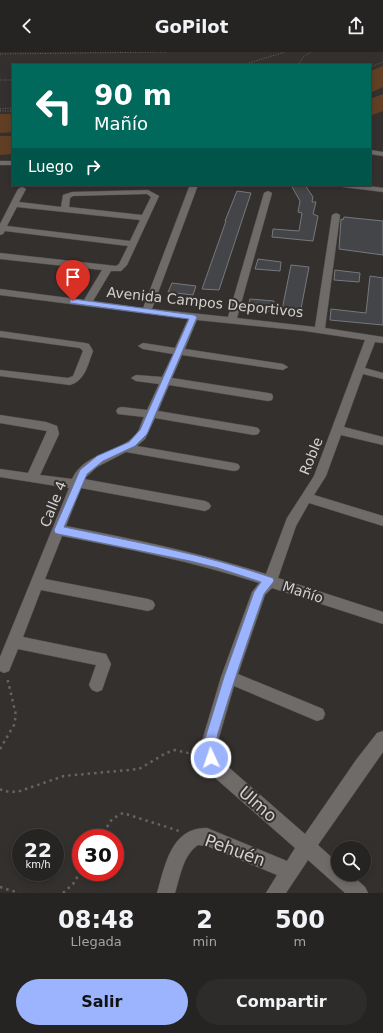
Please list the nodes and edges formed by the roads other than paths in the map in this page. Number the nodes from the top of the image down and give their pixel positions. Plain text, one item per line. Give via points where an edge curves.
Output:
1 (371, 152) edge
2 (383, 154) edge
3 (0, 163) edge
4 (12, 163) edge
5 (12, 167) edge
6 (0, 168) edge
7 (194, 186) edge
8 (351, 186) edge
9 (22, 189) dead end
10 (383, 190) edge
11 (268, 194) dead end
12 (15, 204) junction
13 (65, 210) junction
14 (336, 215) dead end
15 (144, 218) junction
16 (1, 230) edge
17 (133, 244) junction
18 (0, 256) edge
19 (108, 268) junction
20 (0, 292) edge
21 (87, 303) junction
22 (146, 311) junction
23 (194, 317) junction
24 (232, 320) junction
25 (320, 329) junction
26 (0, 334) edge
27 (371, 338) junction
28 (383, 340) edge
29 (143, 346) dead end
30 (179, 351) junction
31 (284, 367) dead end
32 (359, 370) junction
33 (0, 373) edge
34 (383, 376) edge
35 (136, 378) dead end
36 (166, 381) junction
37 (268, 397) dead end
38 (122, 411) dead end
39 (152, 414) junction
40 (0, 419) edge
41 (338, 430) junction
42 (254, 431) dead end
43 (383, 441) edge
44 (124, 448) junction
45 (234, 467) dead end
46 (0, 473) edge
47 (32, 478) junction
48 (77, 484) junction
49 (307, 498) junction
50 (205, 506) dead end
51 (383, 521) edge
52 (58, 530) junction
53 (269, 581) junction
54 (37, 584) junction
55 (148, 605) dead end
56 (383, 618) edge
57 (14, 642) junction
58 (4, 666) road end
59 (229, 677) junction
60 (97, 685) dead end
61 (317, 714) dead end
62 (382, 740) edge
63 (307, 847) junction
64 (290, 871) junction
65 (166, 893) edge
66 (275, 893) edge
67 (359, 893) edge

1 - 2 street
3 - 4 street
5 - 6 street
7 - 22 street
8 - 10 street
9 - 12 street
11 - 24 street
12 - 13 street
12 - 16 street
13 - 15 street
13 - 15 street via 66,197 70,195 151,193 155,196
14 - 25 street
15 - 17 street
16 - 17 street
17 - 19 street via 123,266 118,269
18 - 19 street
19 - 21 street
20 - 21 street, Avenida Campos Deportivos
21 - 22 street, Avenida Campos Deportivos
22 - 23 street, Avenida Campos Deportivos
23 - 24 street, Avenida Campos Deportivos
23 - 30 street, Calle 4
24 - 25 street, Avenida Campos Deportivos
25 - 27 street, Avenida Campos Deportivos
26 - 33 street via 80,345 85,346 88,351 77,378 70,382
27 - 28 street, Avenida Campos Deportivos
27 - 32 street, Roble
29 - 30 street
30 - 31 street
30 - 36 street, Calle 4
32 - 34 street
32 - 41 street, Roble
35 - 36 street
36 - 37 street
36 - 39 street, Calle 4
38 - 39 street
39 - 42 street
39 - 44 street, Calle 4 via 141,436
40 - 47 street via 53,429
41 - 43 street
41 - 49 street, Roble via 320,476
44 - 45 street
44 - 48 street, Calle 4 via 93,462 83,472
46 - 47 street
47 - 48 street
48 - 50 street via 89,484
48 - 52 street, Calle 4
49 - 51 street
49 - 53 street, Roble via 299,507 287,531
52 - 53 street, Mañío via 190,557
52 - 54 street, Calle 4
53 - 56 street, Mañío
53 - 59 street via 260,592
54 - 55 street
54 - 57 street, Calle 4
57 - 58 street, Calle 4
57 - 60 street via 101,659 104,664
59 - 61 street
59 - 63 street, Ulmo via 210,742 211,758 220,771
62 - 63 street
63 - 64 street
63 - 67 street, Ulmo
64 - 65 street, Pehuén via 207,837 198,836 184,845
64 - 66 street

